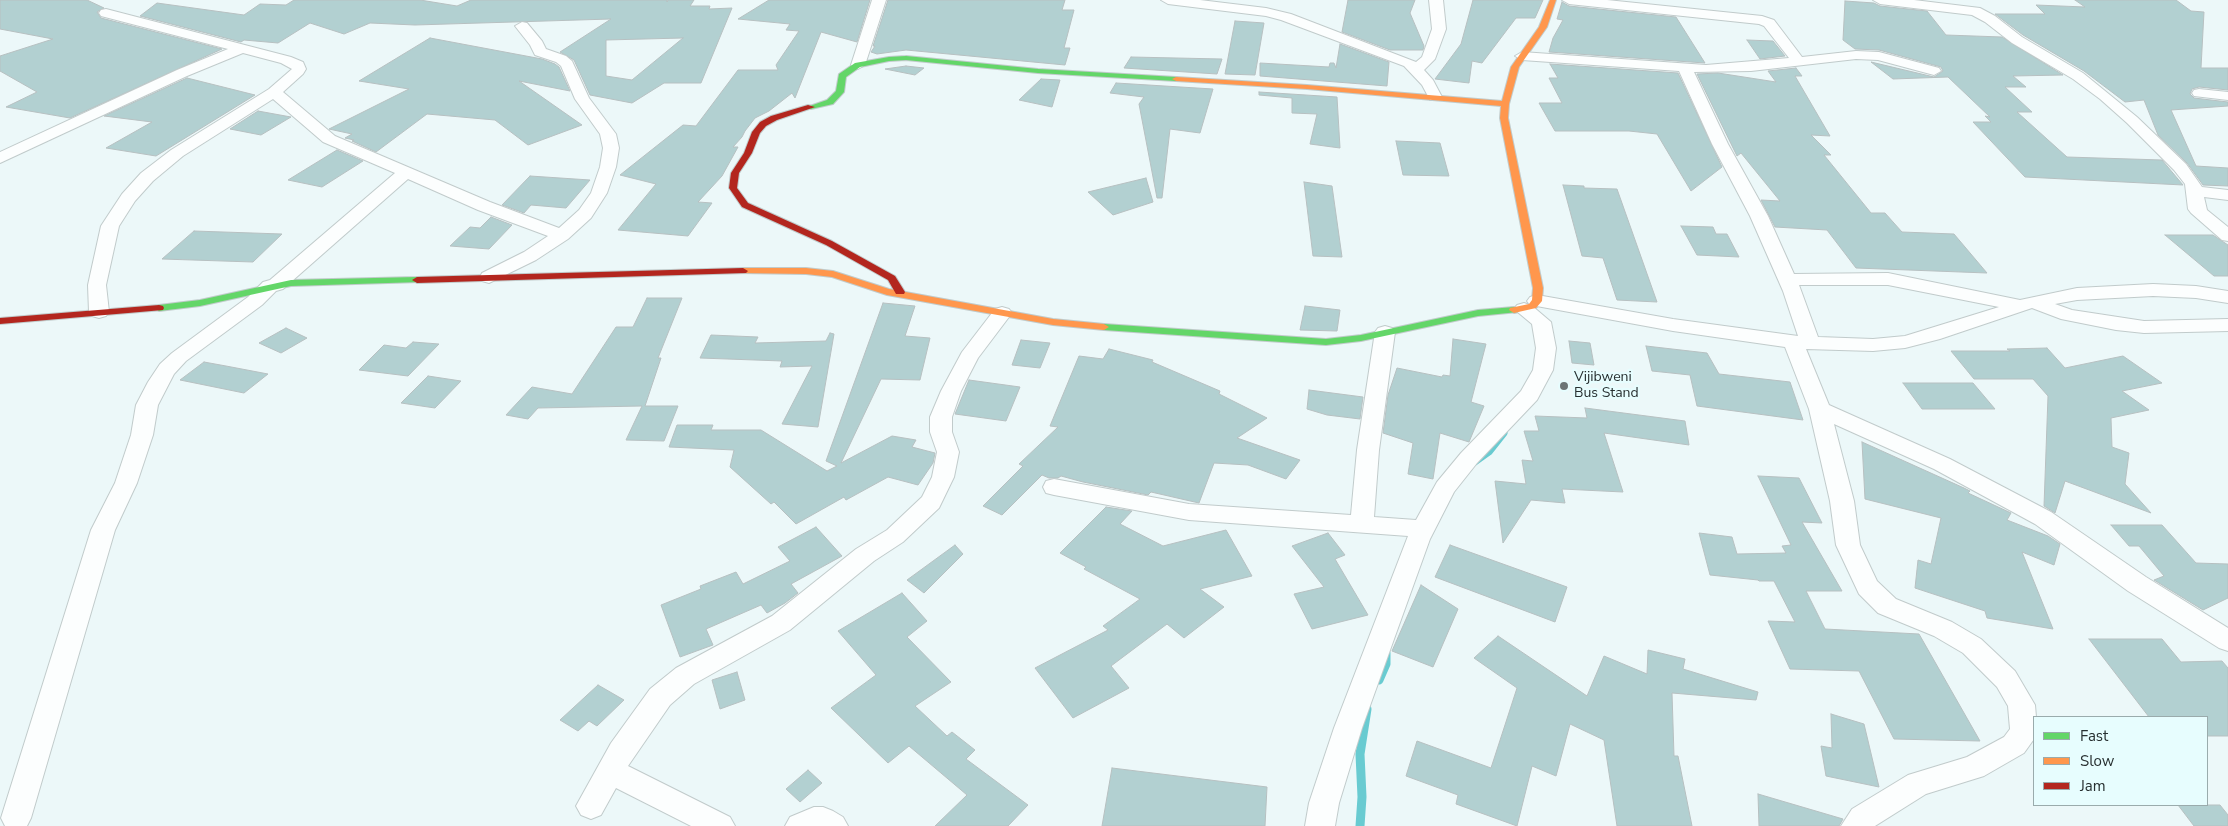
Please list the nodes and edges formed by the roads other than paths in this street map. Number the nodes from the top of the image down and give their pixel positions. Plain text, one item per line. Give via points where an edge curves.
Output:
1 (879, 0) edge
2 (1168, 0) edge
3 (1244, 0) edge
4 (1436, 0) edge
5 (1553, 0) edge
6 (1569, 0) edge
7 (1692, 0) edge
8 (1880, 0) edge
9 (1254, 10) junction
10 (106, 13) dead end
11 (1699, 13) junction
12 (522, 26) dead end
13 (241, 49) junction
14 (1522, 56) junction
15 (1799, 62) junction
16 (858, 65) junction
17 (1417, 69) junction
18 (1685, 69) junction
19 (1934, 71) dead end
20 (274, 92) junction
21 (2199, 93) dead end
22 (2228, 96) edge
23 (1435, 97) junction
24 (1505, 104) junction
25 (0, 158) edge
26 (405, 172) junction
27 (2194, 191) junction
28 (2228, 195) edge
29 (562, 235) junction
30 (2228, 236) edge
31 (489, 277) junction
32 (1787, 280) junction
33 (273, 286) junction
34 (901, 295) junction
35 (2219, 296) edge
36 (2027, 304) junction
37 (1531, 305) junction
38 (99, 312) junction
39 (1002, 313) junction
40 (0, 320) edge
41 (2228, 326) edge
42 (1385, 332) junction
43 (1802, 342) junction
44 (1820, 409) junction
45 (1054, 487) dead end
46 (1362, 524) junction
47 (1424, 529) junction
48 (2228, 642) edge
49 (611, 772) junction
50 (591, 806) dead end
51 (16, 818) dead end
52 (720, 826) edge
53 (800, 826) edge
54 (834, 826) edge
55 (1320, 826) edge
56 (1856, 826) edge

1 - 16 street
2 - 9 street
3 - 9 street
4 - 17 street via 1439,29 1428,59
5 - 14 street via 1543,27
6 - 11 street
7 - 11 street
8 - 27 street via 1951,7 1982,14 2105,96 2180,167 2193,184
9 - 17 street via 1286,17 1399,59
10 - 13 street
11 - 15 street via 1766,21
12 - 29 street via 540,52 567,64 582,99 608,134 611,148 599,193 585,214
13 - 20 street via 298,66 296,74
13 - 25 street
14 - 18 street
14 - 24 street via 1515,67
15 - 18 street
15 - 19 street via 1856,55 1879,56
16 - 23 street via 906,58 1038,71
16 - 34 street via 842,76 840,92 830,102 763,124 735,173 733,188 745,205 830,244 892,278
17 - 23 street
18 - 32 street via 1759,216
20 - 26 street via 329,139
20 - 38 street via 178,154 128,198 110,226 97,285
21 - 22 street
23 - 24 street
24 - 37 street via 1504,118 1538,288
26 - 29 street
26 - 33 street
27 - 28 street
27 - 30 street via 2197,209
29 - 31 street
31 - 33 street via 332,281
31 - 34 street via 806,271 833,274
32 - 36 street via 1888,279
32 - 43 street
33 - 38 street via 200,303
33 - 51 street via 179,358 158,382 147,405 142,434 126,483 103,530
34 - 39 street
35 - 36 street via 2153,290 2112,291
36 - 41 street via 2116,324
36 - 43 street via 1905,342 1874,345
37 - 42 street
37 - 43 street
37 - 47 street via 1541,322 1546,348 1543,370 1530,395 1468,458 1445,488
38 - 40 street
39 - 42 street via 1125,329 1326,342
39 - 49 street via 969,356 941,417 941,432 948,452 943,477 931,502 895,536 865,555 781,623 685,676 660,697 643,718
42 - 46 street via 1368,450
43 - 44 street
44 - 48 street via 1942,464 2043,518
44 - 56 street via 1842,501 1848,545 1868,587 1887,606 1957,636 1991,663 2006,679 2021,705 2024,732 2014,745 1974,767 1918,784 1862,818
45 - 46 street via 1189,512
46 - 47 street
47 - 55 street via 1348,728
49 - 50 street
49 - 52 street
53 - 54 street via 824,820

